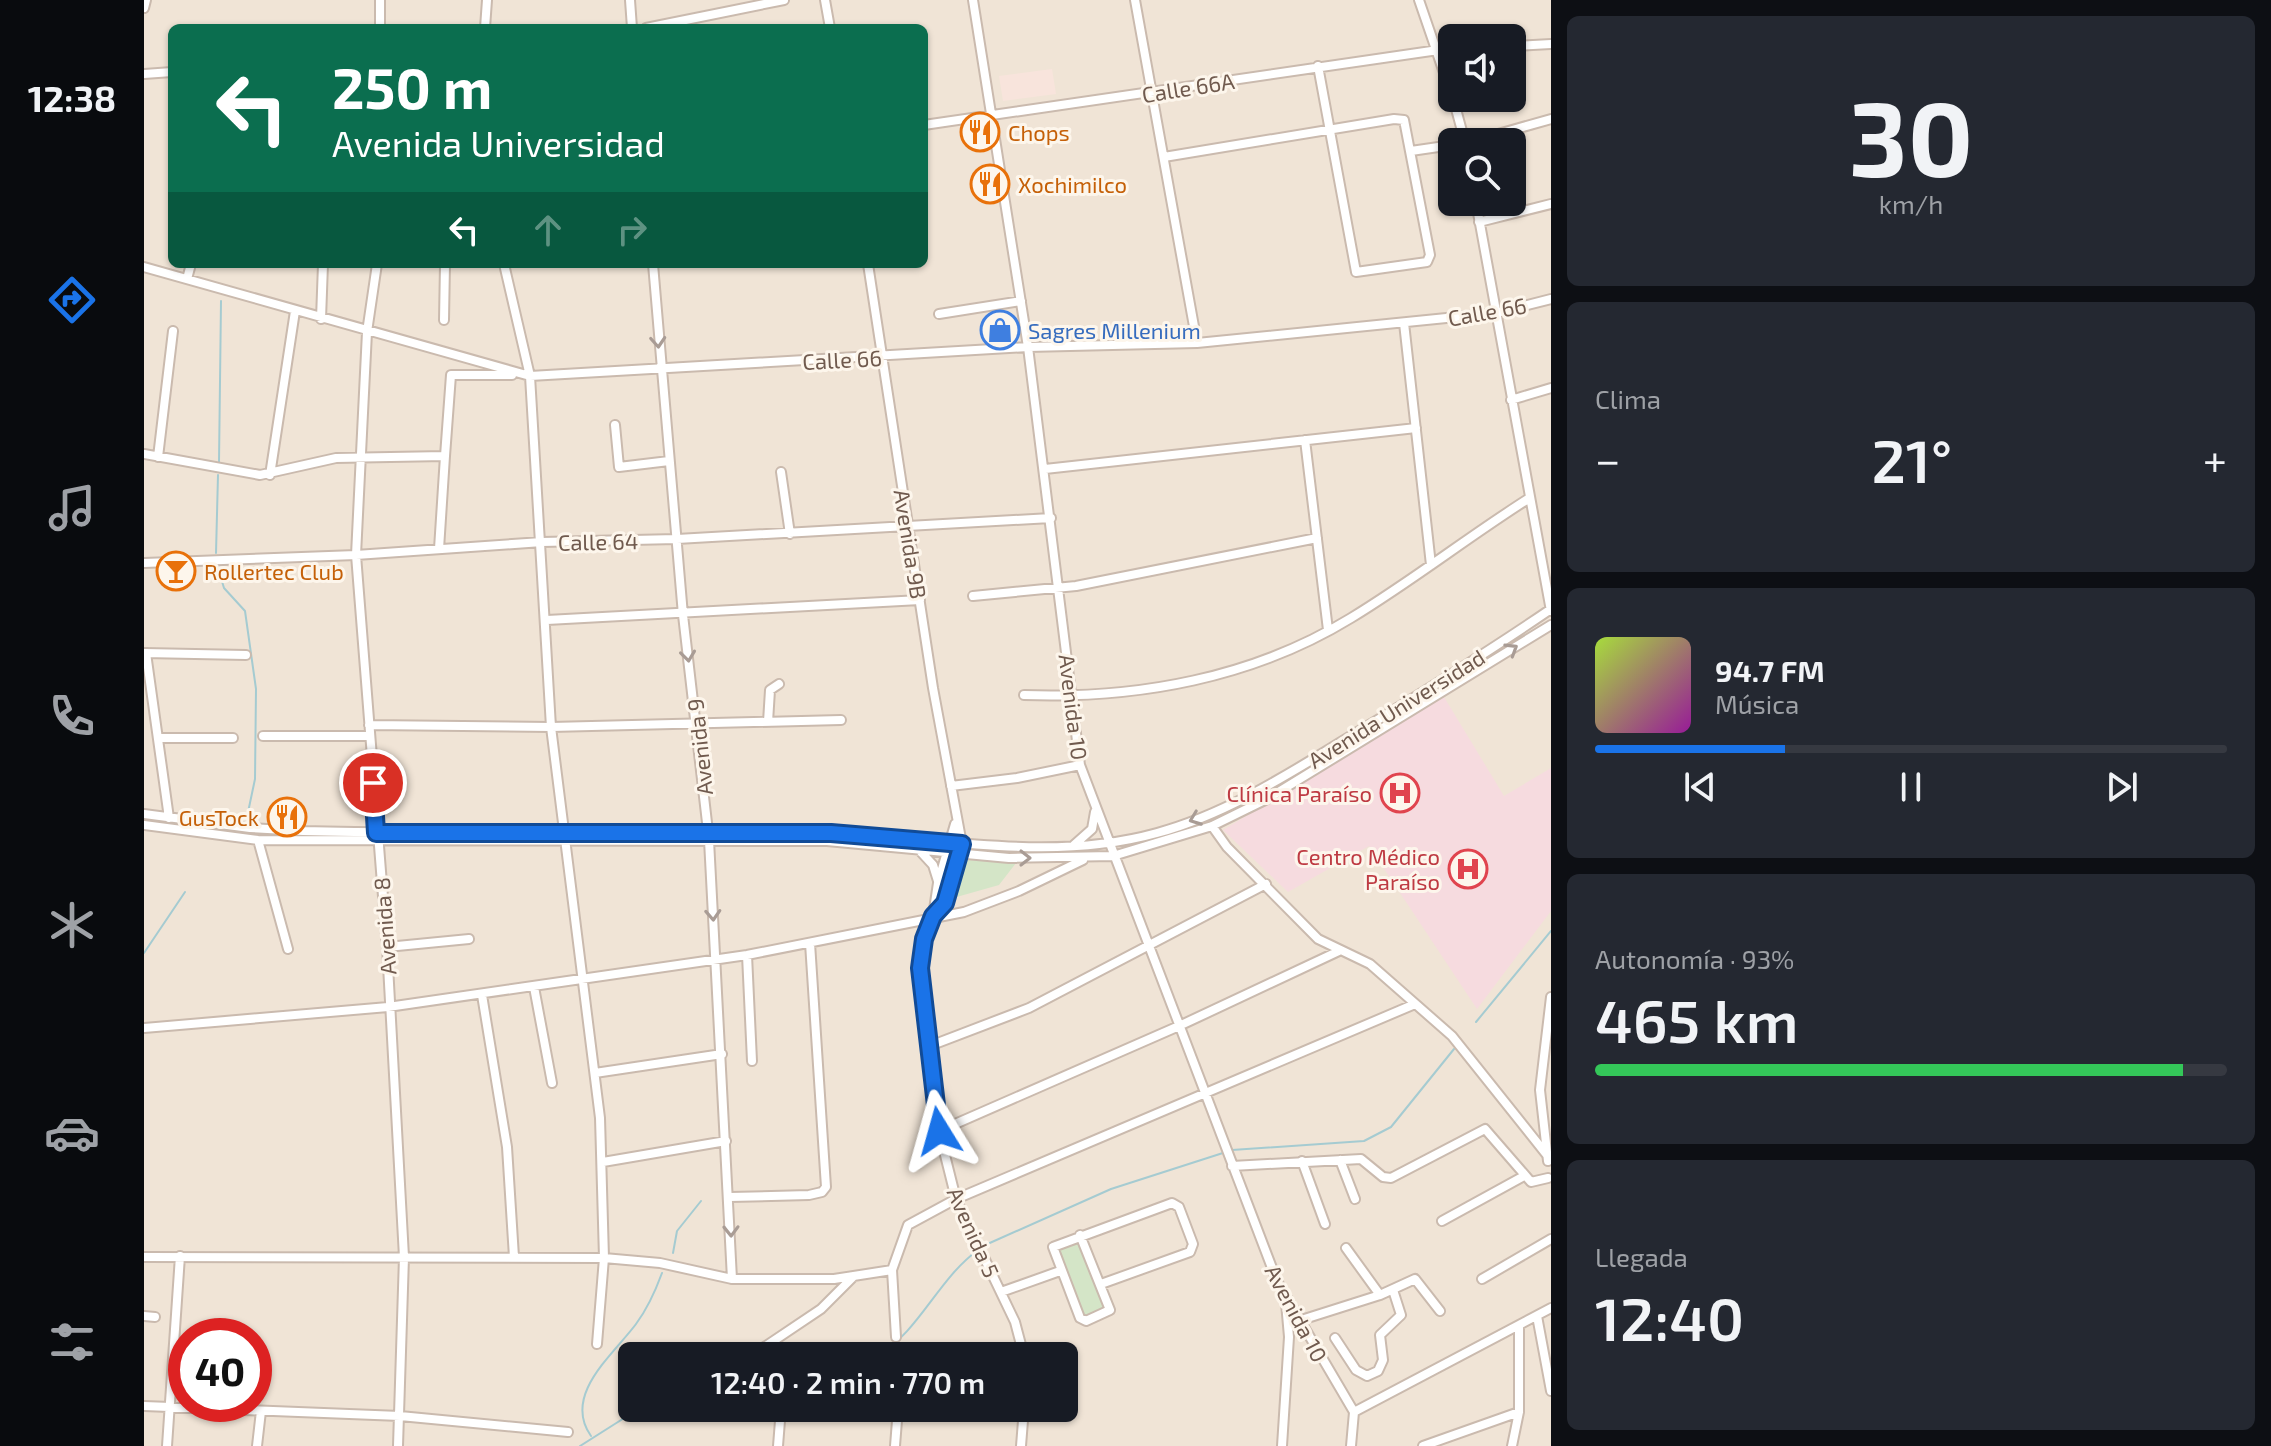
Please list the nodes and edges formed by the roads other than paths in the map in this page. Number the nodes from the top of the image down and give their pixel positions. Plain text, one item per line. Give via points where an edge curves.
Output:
1 (146, 0) edge
2 (380, 0) edge
3 (487, 0) edge
4 (630, 0) edge
5 (784, 0) edge
6 (825, 0) edge
7 (973, 0) edge
8 (1135, 0) edge
9 (1419, 0) edge
10 (144, 8) edge
11 (380, 24) edge
12 (485, 24) edge
13 (632, 24) edge
14 (666, 24) edge
15 (829, 24) edge
16 (1551, 44) edge
17 (1526, 45) edge
18 (1438, 49) joint
19 (1318, 66) junction
20 (168, 72) edge
21 (144, 74) edge
22 (1152, 93) junction
23 (991, 114) junction
24 (1551, 119) edge
25 (928, 124) edge
26 (1519, 128) edge
27 (1329, 132) junction
28 (1438, 147) edge
29 (1411, 151) junction
30 (1164, 157) junction
31 (1551, 204) edge
32 (1478, 216) edge
33 (1479, 222) junction
34 (144, 267) edge
35 (190, 268) edge
36 (323, 268) edge
37 (376, 268) edge
38 (445, 268) edge
39 (505, 268) edge
40 (653, 268) edge
41 (869, 268) edge
42 (187, 279) junction
43 (1551, 299) edge
44 (1021, 301) junction
45 (295, 311) junction
46 (1496, 313) junction
47 (939, 314) dead end
48 (321, 319) junction
49 (444, 320) dead end
50 (1404, 323) junction
51 (173, 331) dead end
52 (367, 332) junction
53 (1197, 343) junction
54 (1028, 347) junction
55 (449, 354) junction
56 (883, 357) junction
57 (660, 367) junction
58 (451, 375) junction
59 (527, 375) junction
60 (1551, 388) edge
61 (1511, 400) junction
62 (615, 425) dead end
63 (1416, 428) junction
64 (1305, 440) junction
65 (144, 454) edge
66 (361, 456) junction
67 (445, 456) junction
68 (158, 457) junction
69 (669, 461) junction
70 (1045, 469) junction
71 (781, 472) dead end
72 (270, 475) junction
73 (1528, 499) junction
74 (1051, 518) junction
75 (908, 528) junction
76 (790, 534) junction
77 (1317, 538) junction
78 (677, 539) junction
79 (542, 542) junction
80 (439, 549) junction
81 (356, 555) junction
82 (144, 563) edge
83 (1431, 565) junction
84 (1543, 572) junction
85 (1551, 580) edge
86 (1060, 588) junction
87 (973, 596) dead end
88 (920, 600) junction
89 (1551, 610) edge
90 (683, 615) junction
91 (547, 620) junction
92 (1551, 625) edge
93 (1328, 630) junction
94 (145, 653) edge
95 (246, 655) dead end
96 (779, 684) dead end
97 (1024, 695) dead end
98 (1072, 696) junction
99 (841, 720) dead end
100 (768, 722) junction
101 (697, 724) junction
102 (369, 725) junction
103 (551, 727) junction
104 (263, 736) dead end
105 (370, 736) junction
106 (158, 738) junction
107 (233, 738) dead end
108 (1080, 765) junction
109 (951, 786) junction
110 (1095, 807) junction
111 (144, 814) edge
112 (169, 818) junction
113 (956, 824) junction
114 (144, 825) edge
115 (1212, 826) junction
116 (563, 836) junction
117 (708, 836) junction
118 (377, 837) junction
119 (258, 840) junction
120 (962, 844) junction
121 (1109, 845) junction
122 (1069, 847) junction
123 (948, 848) junction
124 (916, 850) junction
125 (961, 854) junction
126 (1113, 856) junction
127 (1087, 858) junction
128 (938, 883) junction
129 (1266, 884) junction
130 (933, 916) junction
131 (469, 939) dead end
132 (810, 943) junction
133 (1147, 945) junction
134 (387, 947) junction
135 (288, 949) dead end
136 (1339, 951) junction
137 (747, 955) junction
138 (716, 961) junction
139 (582, 980) junction
140 (534, 987) junction
141 (482, 995) junction
142 (1551, 997) edge
143 (1415, 1004) junction
144 (388, 1007) junction
145 (1179, 1026) junction
146 (144, 1028) edge
147 (927, 1047) junction
148 (722, 1054) junction
149 (752, 1061) dead end
150 (595, 1073) junction
151 (552, 1083) dead end
152 (1204, 1093) junction
153 (939, 1131) junction
154 (726, 1141) junction
155 (1549, 1159) edge
156 (1340, 1160) junction
157 (1302, 1161) junction
158 (603, 1162) junction
159 (1232, 1166) junction
160 (1524, 1176) junction
161 (1550, 1180) edge
162 (730, 1197) junction
163 (956, 1199) junction
164 (1355, 1199) dead end
165 (1442, 1221) dead end
166 (1325, 1224) dead end
167 (1080, 1235) junction
168 (1551, 1239) edge
169 (1346, 1248) dead end
170 (180, 1256) junction
171 (144, 1257) edge
172 (404, 1257) junction
173 (514, 1257) junction
174 (604, 1258) junction
175 (892, 1270) junction
176 (1060, 1271) junction
177 (853, 1277) junction
178 (732, 1279) junction
179 (1482, 1279) dead end
180 (1101, 1284) junction
181 (1393, 1290) junction
182 (1001, 1292) junction
183 (1380, 1295) junction
184 (1285, 1300) junction
185 (1551, 1308) edge
186 (1440, 1311) dead end
187 (144, 1316) edge
188 (1537, 1316) junction
189 (155, 1317) dead end
190 (176, 1318) edge
191 (1298, 1321) junction
192 (1519, 1327) junction
193 (1305, 1333) junction
194 (896, 1337) dead end
195 (1289, 1337) junction
196 (1335, 1338) dead end
197 (772, 1342) edge
198 (1021, 1342) edge
199 (597, 1344) dead end
200 (1551, 1391) edge
201 (144, 1406) edge
202 (168, 1409) edge
203 (272, 1411) edge
204 (1354, 1412) junction
205 (1519, 1412) junction
206 (400, 1416) junction
207 (169, 1422) edge
208 (260, 1422) edge
209 (780, 1422) edge
210 (897, 1422) edge
211 (1023, 1422) edge
212 (568, 1432) dead end
213 (167, 1446) edge
214 (257, 1446) edge
215 (398, 1446) edge
216 (778, 1446) edge
217 (895, 1446) edge
218 (1021, 1446) edge
219 (1282, 1446) edge
220 (1351, 1446) edge
221 (1423, 1446) edge
222 (1512, 1446) edge

1 - 10 street
2 - 11 street
3 - 12 street
4 - 13 street
5 - 14 street
6 - 15 street
7 - 23 street, Avenida 10
8 - 22 street
9 - 18 street
16 - 17 street
18 - 19 street, Calle 66A
19 - 22 street, Calle 66A
19 - 27 street
20 - 21 street
22 - 23 street, Calle 66A
22 - 30 street
23 - 25 street, Calle 66A
23 - 44 street, Avenida 10
24 - 26 street
27 - 29 street via 1404,120
27 - 29 street via 1356,272 1427,262
27 - 30 street
28 - 29 street
30 - 53 street
31 - 33 street
32 - 33 street
33 - 46 street
34 - 42 street, Calle 66
35 - 42 street
36 - 48 street
37 - 52 street, Avenida 8
38 - 49 street
39 - 59 street
40 -> 57 street, Avenida 9
41 - 56 street, Avenida 9B
42 - 45 street, Calle 66
43 - 46 street, Calle 66
44 - 47 street
44 - 54 street, Avenida 10
45 - 48 street, Calle 66
45 - 72 street
46 - 50 street, Calle 66
46 - 61 street
48 - 52 street, Calle 66
50 - 53 street, Calle 66
50 - 63 street
51 - 68 street
52 - 55 street, Calle 66
52 - 66 street, Avenida 8
53 - 54 street, Calle 66
54 - 56 street, Calle 66
54 - 70 street, Avenida 10
55 - 58 street
55 - 59 street, Calle 66
56 - 57 street, Calle 66
56 - 75 street, Avenida 9B
57 - 59 street, Calle 66
57 - 69 street, Avenida 9
58 - 59 street
58 - 67 street
59 - 79 street
60 - 61 street
61 - 73 street
62 - 69 street via 619,467
63 - 64 street
63 - 83 street
64 - 70 street
64 - 77 street
65 - 68 street
66 - 67 street
66 - 72 street via 303,464
66 - 81 street, Avenida 8
67 - 80 street
68 - 72 street
69 - 78 street, Avenida 9
70 - 74 street, Avenida 10
71 - 76 street
73 - 83 street
73 - 84 street
74 - 75 street, Calle 64
74 - 86 street, Avenida 10
75 - 76 street, Calle 64
75 - 88 street, Avenida 9B
76 - 78 street, Calle 64
77 - 86 street
77 - 93 street
78 - 79 street, Calle 64
78 - 90 street, Avenida 9
79 - 80 street, Calle 64
79 - 91 street
80 - 81 street, Calle 64
81 - 82 street, Calle 64
81 - 102 street, Avenida 8
83 - 93 street
84 - 85 street
84 - 89 street
86 - 87 street
86 - 98 street, Avenida 10
88 - 90 street
88 - 109 street, Avenida 9B
89 -> 121 street, Avenida Universidad via 1281,778 1176,826
90 - 91 street
90 -> 101 street, Avenida 9
91 - 103 street
115 -> 92 street, Avenida Universidad via 1267,799
93 - 98 street via 1228,672 1174,686
94 - 95 street
94 - 106 street
96 - 100 street via 770,690
97 - 98 street
98 - 108 street, Avenida 10
99 - 100 street
100 - 101 street
101 - 103 street
101 - 117 street, Avenida 9
102 - 103 street
102 - 105 street, Avenida 8
103 - 116 street
104 - 105 street
105 - 118 street, Avenida 8
106 - 107 street
106 - 112 street
108 - 109 street
108 - 110 street, Avenida 10
109 - 113 street, Avenida 9B
110 - 121 street, Avenida 10
110 - 122 street via 1092,829
111 - 112 street, Avenida Universidad
112 - 118 street, Avenida Universidad
113 - 120 street, Avenida 9B
113 - 123 street, Avenida 9B
114 - 119 street, Avenida Universidad
115 - 126 street, Avenida Universidad
115 - 129 street
116 - 117 street, Avenida Universidad
116 - 118 street, Avenida Universidad
116 - 139 street
117 - 123 street, Avenida Universidad via 831,833
117 - 124 street, Avenida Universidad
117 -> 138 street, Avenida 9
118 - 119 street, Avenida Universidad
118 - 134 street, Avenida 8
119 - 135 street
120 - 122 street, Avenida Universidad
120 - 123 street, Avenida Universidad
120 - 125 street, Avenida 9B
121 - 122 street, Avenida Universidad
121 - 126 street, Avenida 10
123 - 124 street, Avenida Universidad
123 - 125 street, Avenida Universidad
123 - 128 street, Avenida 5
124 - 128 street via 933,865
125 -> 127 street, Avenida Universidad
125 - 130 street, Avenida 5 via 945,903
126 - 127 street, Avenida Universidad
126 - 133 street, Avenida 10
127 - 130 street via 964,912
128 - 130 street, Avenida 5
129 - 133 street
129 - 136 street via 1318,939
130 - 132 street
130 - 147 street, Avenida 5 via 920,968
131 - 134 street
132 - 137 street
132 - 162 street via 826,1187 809,1195
133 - 145 street, Avenida 10
133 - 147 street via 1029,1008
134 - 144 street, Avenida 8
136 - 143 street via 1370,964
136 - 145 street
137 - 138 street
137 - 149 street
138 - 139 street
138 - 148 street, Avenida 9
139 - 140 street
139 - 150 street
140 - 141 street
140 - 151 street
141 - 144 street
141 - 173 street via 507,1147
142 - 155 street via 1540,1090
143 - 152 street
143 - 155 street via 1452,1036
144 - 146 street
144 - 172 street, Avenida 8
145 - 152 street, Avenida 10
145 - 153 street
147 - 153 street, Avenida 5
148 - 150 street
148 - 154 street, Avenida 9
150 - 158 street
152 - 159 street, Avenida 10
152 - 163 street
153 - 163 street, Avenida 5
154 - 158 street
154 - 162 street, Avenida 9
155 - 161 street
156 - 157 street
156 - 160 street via 1365,1159 1391,1178 1485,1129
156 - 164 street
157 - 159 street
157 - 166 street
158 - 174 street
159 - 184 street, Avenida 10
160 - 161 street via 1535,1183
160 - 165 street
162 -> 178 street, Avenida 9
163 - 175 street via 908,1225
163 - 182 street, Avenida 5
167 - 176 street via 1053,1247
167 - 180 street
167 - 180 street via 1175,1203 1193,1244 1190,1252
168 - 179 street
169 - 183 street
170 - 171 street
170 - 172 street
170 - 190 street
172 - 173 street
172 - 206 street, Avenida 8
173 - 174 street
174 - 178 street via 660,1263
174 - 199 street
175 - 177 street
175 - 194 street
176 - 180 street via 1083,1320 1110,1312
176 - 182 street
177 - 178 street
177 - 197 street via 821,1309
181 - 183 street
181 - 186 street via 1417,1279
181 - 196 street via 1401,1315 1380,1335 1383,1360 1378,1371 1359,1373
182 - 198 street, Avenida 5
183 - 191 street
184 - 191 street, Avenida 10
184 - 195 street
185 - 188 street
187 - 189 street
188 - 192 street
188 - 200 street
191 - 193 street, Avenida 10
192 - 204 street
192 - 205 street
193 - 195 street
193 - 204 street, Avenida 10
195 - 219 street
201 - 202 street
203 - 206 street
204 - 220 street
205 - 221 street
205 - 222 street
206 - 212 street
206 - 215 street, Avenida 8
207 - 213 street
208 - 214 street
209 - 216 street
210 - 217 street
211 - 218 street

